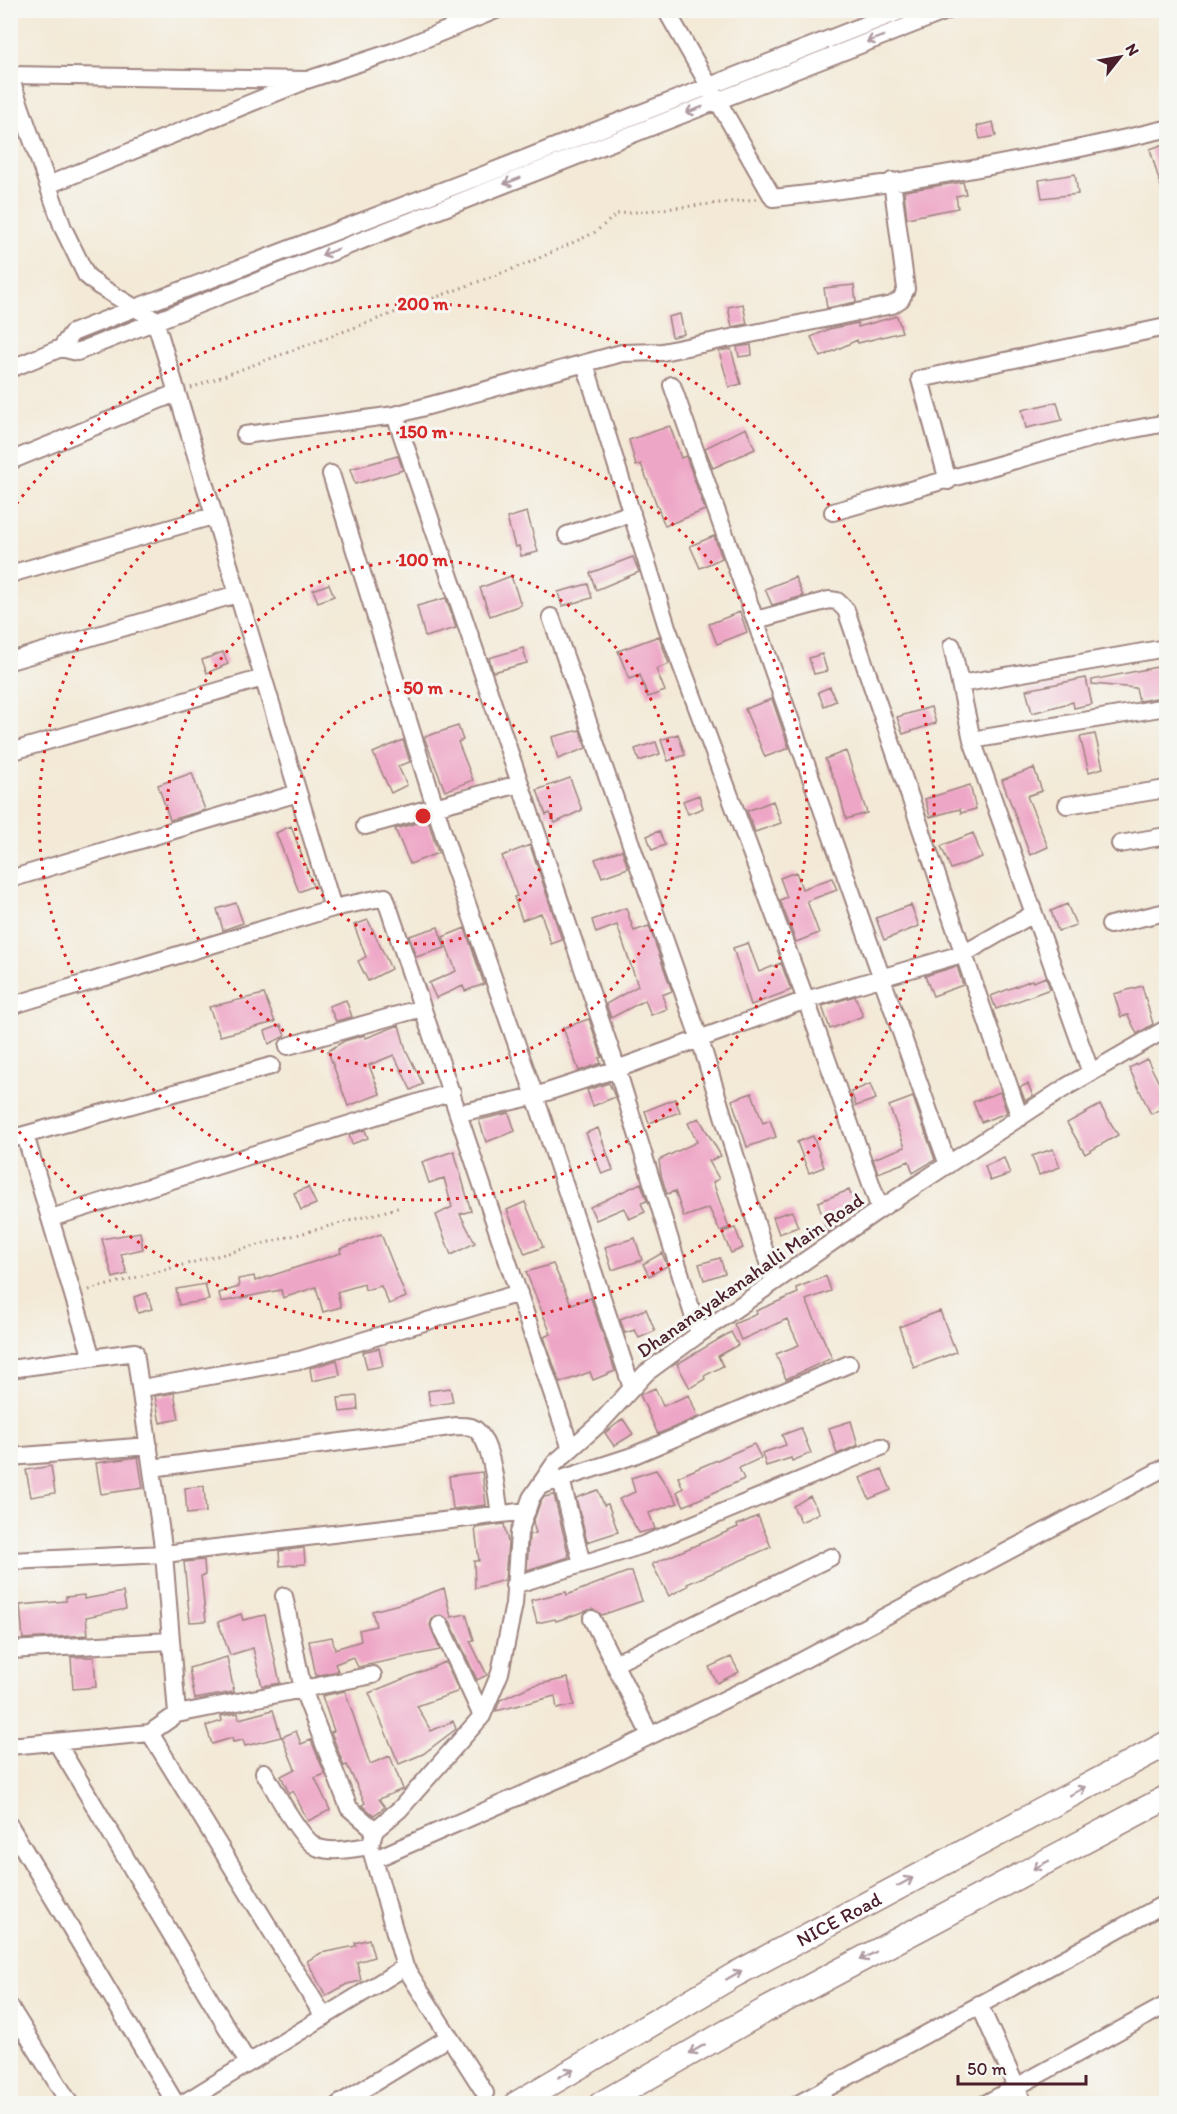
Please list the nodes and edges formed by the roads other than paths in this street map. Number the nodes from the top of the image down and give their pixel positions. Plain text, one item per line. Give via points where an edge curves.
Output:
1 (495, 10) edge
2 (666, 10) edge
3 (903, 10) edge
4 (949, 10) edge
5 (10, 76) edge
6 (308, 80) junction
7 (708, 86) junction
8 (717, 102) junction
9 (1167, 129) edge
10 (892, 182) junction
11 (48, 185) junction
12 (135, 308) junction
13 (155, 321) junction
14 (1167, 327) edge
15 (61, 348) junction
16 (585, 364) junction
17 (10, 369) edge
18 (672, 385) dead end
19 (176, 393) junction
20 (395, 415) junction
21 (1167, 423) edge
22 (245, 435) dead end
23 (10, 461) edge
24 (331, 474) dead end
25 (948, 481) junction
26 (833, 512) dead end
27 (632, 513) junction
28 (213, 516) junction
29 (567, 535) dead end
30 (10, 574) edge
31 (237, 594) junction
32 (550, 617) dead end
33 (756, 620) junction
34 (952, 646) dead end
35 (1167, 648) edge
36 (10, 661) edge
37 (263, 678) junction
38 (960, 684) junction
39 (1167, 707) edge
40 (972, 740) junction
41 (10, 752) edge
42 (519, 784) junction
43 (1167, 789) edge
44 (298, 793) junction
45 (1067, 805) dead end
46 (436, 806) junction
47 (365, 826) dead end
48 (1167, 836) edge
49 (1120, 844) dead end
50 (10, 879) edge
51 (333, 908) junction
52 (1167, 912) edge
53 (1033, 914) junction
54 (1110, 925) dead end
55 (965, 953) junction
56 (883, 977) junction
57 (806, 1000) junction
58 (10, 1006) edge
59 (422, 1008) junction
60 (1167, 1029) edge
61 (700, 1040) junction
62 (288, 1046) dead end
63 (271, 1066) dead end
64 (618, 1069) junction
65 (1091, 1073) junction
66 (452, 1092) junction
67 (535, 1096) junction
68 (460, 1113) junction
69 (1020, 1118) junction
70 (18, 1137) edge
71 (948, 1165) junction
72 (880, 1209) junction
73 (51, 1218) junction
74 (774, 1282) junction
75 (519, 1293) junction
76 (699, 1334) junction
77 (93, 1358) junction
78 (849, 1364) dead end
79 (10, 1369) edge
80 (141, 1388) junction
81 (632, 1388) junction
82 (149, 1446) junction
83 (881, 1447) dead end
84 (571, 1449) junction
85 (10, 1457) edge
86 (1167, 1467) edge
87 (152, 1468) junction
88 (561, 1479) junction
89 (540, 1486) junction
90 (526, 1511) junction
91 (500, 1514) junction
92 (164, 1554) junction
93 (831, 1557) dead end
94 (10, 1561) edge
95 (582, 1564) junction
96 (514, 1586) junction
97 (284, 1596) dead end
98 (592, 1619) dead end
99 (440, 1625) dead end
100 (170, 1641) junction
101 (10, 1650) edge
102 (614, 1664) junction
103 (373, 1675) dead end
104 (303, 1690) junction
105 (177, 1714) junction
106 (482, 1716) junction
107 (150, 1733) junction
108 (650, 1735) junction
109 (57, 1743) junction
110 (1167, 1744) edge
111 (10, 1746) edge
112 (264, 1772) dead end
113 (1167, 1798) edge
114 (10, 1826) edge
115 (373, 1845) junction
116 (1167, 1903) edge
117 (405, 1967) junction
118 (979, 2004) junction
119 (1167, 2005) edge
120 (10, 2007) edge
121 (324, 2017) junction
122 (449, 2037) junction
123 (248, 2063) junction
124 (1016, 2086) junction
125 (485, 2093) dead end
126 (70, 2103) edge
127 (176, 2103) edge
128 (182, 2103) edge
129 (339, 2103) edge
130 (516, 2103) edge
131 (601, 2103) edge
132 (798, 2103) edge
133 (985, 2103) edge
134 (1024, 2103) edge

1 - 6 street via 396,51
2 - 7 street
3 - 7 street
4 -> 8 street
5 - 6 street
5 - 11 street
6 - 11 street
7 - 8 street
7 - 12 street
8 - 10 street via 773,198
8 -> 13 street
9 - 10 street via 1058,155
10 - 16 street via 906,289 897,302 662,352 622,353
11 - 12 street via 86,275
12 - 13 street
12 - 15 street via 72,333
13 - 15 street via 78,352
13 - 19 street
14 - 25 street via 920,379
15 - 17 street
16 - 20 street
16 - 27 street
18 - 33 street
19 - 23 street
19 - 28 street
20 - 22 street
20 - 42 street
21 - 25 street via 1102,435
24 - 46 street
25 - 26 street
27 - 29 street
27 - 57 street via 667,627
28 - 30 street
28 - 31 street
31 - 36 street
31 - 37 street
32 - 61 street
33 - 55 street via 829,600 837,601 846,610
33 - 56 street
34 - 38 street
35 - 38 street
37 - 41 street
37 - 44 street
38 - 40 street
39 - 40 street
40 - 53 street
42 - 46 street
42 - 64 street
43 - 45 street
44 - 50 street
44 - 51 street
46 - 47 street
46 - 67 street
48 - 49 street
51 - 58 street
51 - 59 street via 385,897
52 - 54 street
53 - 55 street
53 - 65 street
55 - 56 street
55 - 69 street
56 - 57 street
56 - 71 street
57 - 61 street
57 - 72 street
59 - 62 street
59 - 66 street
60 - 65 street, Dhananayakanahalli Main Road
61 - 64 street
61 - 74 street
63 - 70 street
64 - 67 street
64 - 76 street
65 - 69 street, Dhananayakanahalli Main Road
66 - 68 street
66 - 73 street
67 - 68 street
67 - 81 street
68 - 75 street
69 - 71 street, Dhananayakanahalli Main Road
70 - 73 street
71 - 72 street, Dhananayakanahalli Main Road
72 - 74 street, Dhananayakanahalli Main Road
73 - 77 street
74 - 76 street, Dhananayakanahalli Main Road
75 - 80 street via 300,1360
75 - 84 street
76 - 81 street, Dhananayakanahalli Main Road
77 - 79 street
77 - 80 street via 135,1352
78 - 88 street via 632,1456
80 - 82 street
81 - 84 street, Dhananayakanahalli Main Road
82 - 85 street
82 - 87 street
83 - 95 street via 643,1545
84 - 89 street, Dhananayakanahalli Main Road via 555,1463
86 - 108 street via 777,1674
87 - 91 street via 472,1427 488,1445
87 - 92 street
88 - 89 street
88 - 95 street
89 - 90 street, Dhananayakanahalli Main Road
90 - 91 street
90 - 96 street, Dhananayakanahalli Main Road via 519,1533
91 - 92 street
92 - 94 street
92 - 100 street
93 - 102 street
95 - 96 street
96 - 106 street, Dhananayakanahalli Main Road via 500,1673
97 - 104 street
98 - 102 street
99 - 106 street
100 - 101 street
100 - 105 street
102 - 108 street
103 - 104 street
104 - 105 street
104 - 115 street via 348,1808
105 - 107 street
106 - 115 street, Dhananayakanahalli Main Road
107 - 109 street
107 - 121 street
108 - 115 street via 586,1767
109 - 111 street
109 - 123 street
130 -> 110 highway, NICE Road via 736,1974
112 - 115 street via 316,1848
113 -> 131 highway via 764,2011
114 - 127 street
115 - 117 street
116 - 118 street
117 - 121 street
117 - 122 street
118 - 124 street
118 - 132 street
119 - 124 street
120 - 126 street
121 - 123 street
122 - 125 street
122 - 129 street
123 - 128 street
124 - 133 street
124 - 134 street

